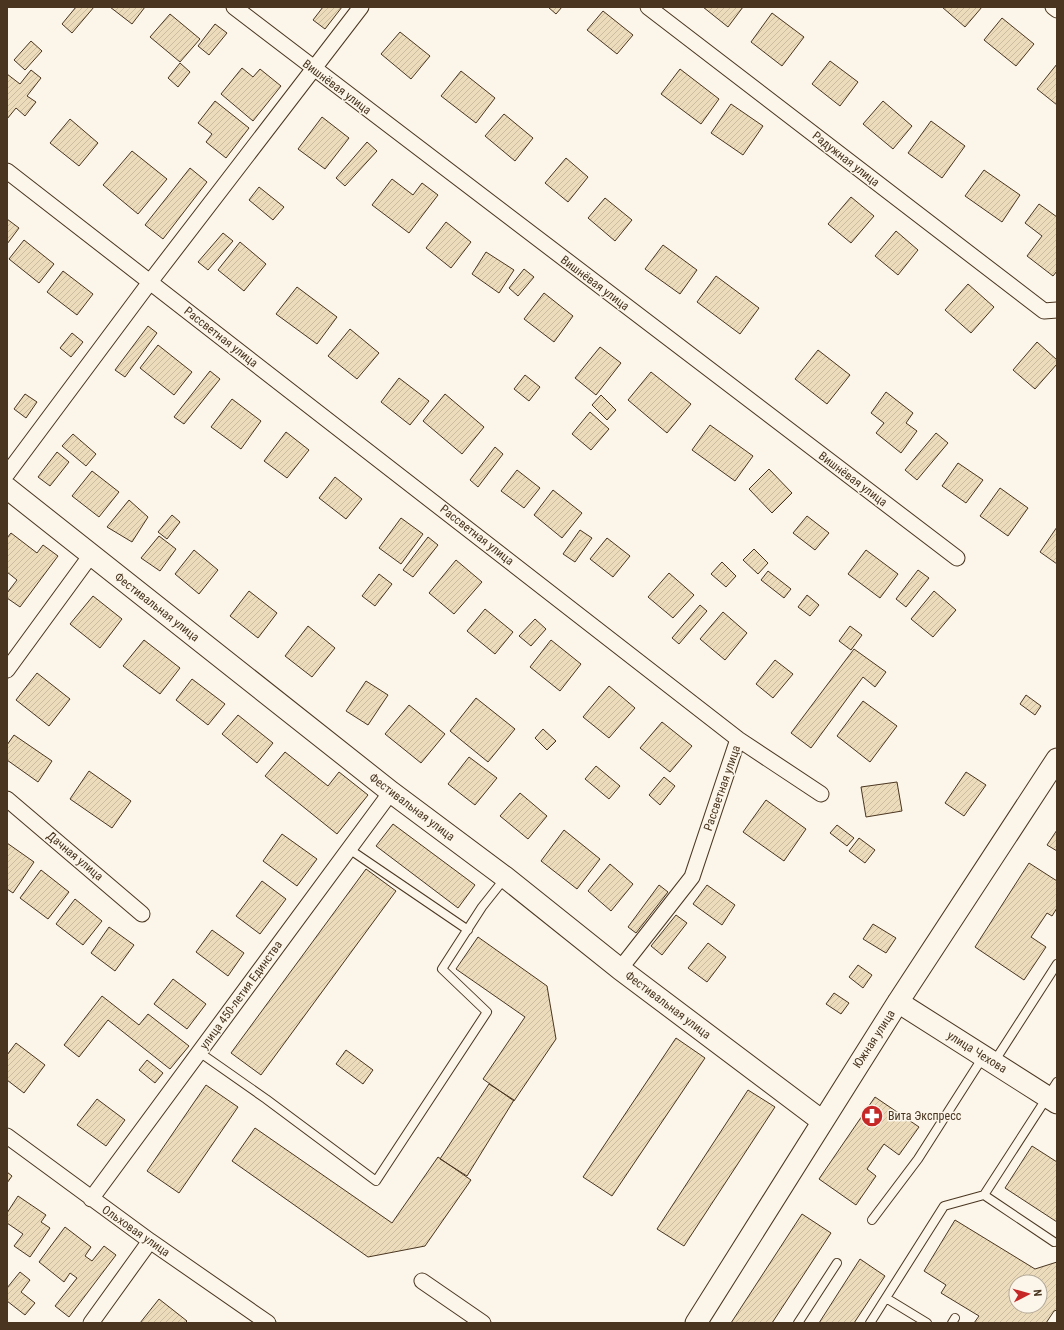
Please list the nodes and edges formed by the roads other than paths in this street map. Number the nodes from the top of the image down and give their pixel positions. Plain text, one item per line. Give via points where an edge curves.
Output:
1 (234, 7) edge
2 (360, 7) edge
3 (648, 7) edge
4 (1053, 7) edge
5 (1057, 10) edge
6 (312, 68) junction
7 (7, 171) edge
8 (150, 282) junction
9 (1051, 311) edge
10 (7, 474) edge
11 (7, 488) edge
12 (91, 555) junction
13 (957, 558) dead end
14 (7, 670) edge
15 (738, 738) junction
16 (1057, 759) edge
17 (391, 792) junction
18 (821, 794) dead end
19 (7, 799) edge
20 (349, 849) junction
21 (505, 877) junction
22 (142, 914) dead end
23 (468, 930) junction
24 (1057, 964) edge
25 (620, 969) junction
26 (898, 1002) junction
27 (199, 1052) junction
28 (988, 1059) junction
29 (1054, 1093) edge
30 (822, 1121) junction
31 (7, 1136) edge
32 (984, 1195) junction
33 (91, 1199) junction
34 (872, 1220) dead end
35 (150, 1241) junction
36 (1054, 1242) dead end
37 (837, 1263) dead end
38 (422, 1281) dead end
39 (886, 1298) junction
40 (91, 1323) edge
41 (268, 1323) edge
42 (483, 1323) edge
43 (696, 1323) edge
44 (798, 1323) edge
45 (870, 1323) edge
46 (926, 1323) edge

1 - 6 street, Вишнёвая улица
2 - 6 street
3 - 9 street, Радужная улица
4 - 5 street
6 - 8 street
6 - 13 street, Вишнёвая улица
7 - 8 street, Рассветная улица
8 - 10 street
8 - 15 street, Рассветная улица
11 - 12 street, Фестивальная улица
12 - 14 street
12 - 17 street, Фестивальная улица
15 - 18 street
15 - 25 street, Рассветная улица via 692,877
16 - 26 street, Южная улица
17 - 20 street, улица 450-летия Единства
17 - 21 street, Фестивальная улица
19 - 22 street, Дачная улица
20 - 23 lane
20 - 27 street, улица 450-летия Единства
21 - 23 lane
21 - 25 street, Фестивальная улица
23 - 27 lane via 442,969 487,1012 376,1181
24 - 28 lane
25 - 30 street, Фестивальная улица
26 - 28 street, улица Чехова
26 - 30 street, Южная улица
27 - 33 street, улица 450-летия Единства
28 - 29 street, улица Чехова
28 - 34 lane
29 - 32 lane
30 - 43 street, Южная улица
31 - 33 street, Ольховая улица
32 - 36 lane
32 - 39 lane via 944,1206
33 - 35 street, Ольховая улица
35 - 40 street
35 - 41 street, Ольховая улица
37 - 44 lane
38 - 42 street
39 - 45 lane
39 - 46 lane

